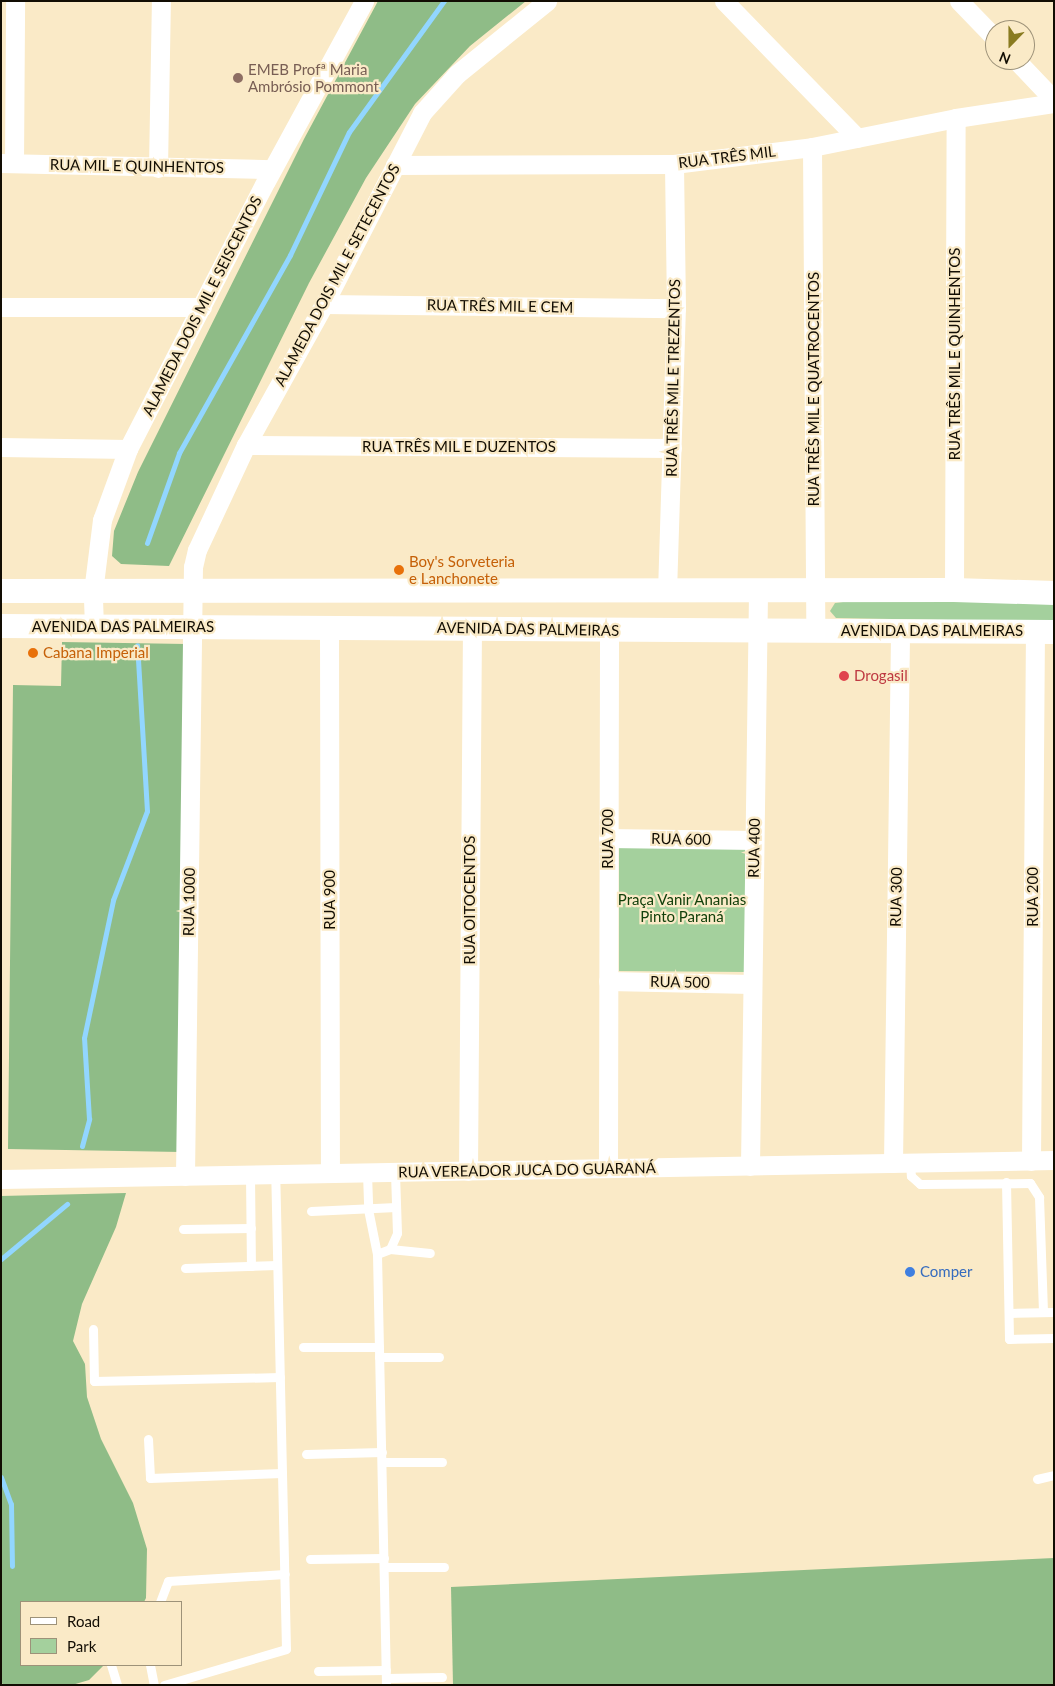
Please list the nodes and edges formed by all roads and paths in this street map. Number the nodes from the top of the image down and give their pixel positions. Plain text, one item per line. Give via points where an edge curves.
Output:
1 (15, 1) edge
2 (161, 1) edge
3 (364, 1) edge
4 (547, 1) edge
5 (724, 1) edge
6 (960, 1) edge
7 (985, 27) edge
8 (1025, 70) edge
9 (1054, 101) edge
10 (956, 118) junction
11 (858, 138) junction
12 (812, 147) junction
13 (8, 163) edge
14 (674, 164) junction
15 (395, 165) junction
16 (158, 168) junction
17 (272, 169) junction
18 (324, 304) junction
19 (1, 307) edge
20 (202, 307) junction
21 (676, 308) junction
22 (246, 445) junction
23 (1, 447) edge
24 (672, 448) junction
25 (128, 449) junction
26 (954, 590) junction
27 (1, 591) edge
28 (193, 591) junction
29 (758, 591) junction
30 (92, 592) junction
31 (667, 592) junction
32 (815, 592) junction
33 (1054, 593) edge
34 (1, 626) edge
35 (94, 627) junction
36 (192, 627) junction
37 (329, 627) junction
38 (472, 628) junction
39 (815, 630) junction
40 (608, 631) junction
41 (757, 631) junction
42 (900, 632) junction
43 (1044, 632) edge
44 (608, 838) junction
45 (754, 840) junction
46 (608, 981) junction
47 (752, 984) junction
48 (1054, 1160) edge
49 (1031, 1161) junction
50 (901, 1163) junction
51 (750, 1166) junction
52 (608, 1168) junction
53 (468, 1171) junction
54 (395, 1172) junction
55 (330, 1173) junction
56 (367, 1173) junction
57 (274, 1174) junction
58 (250, 1175) junction
59 (185, 1176) junction
60 (1, 1179) edge
61 (1006, 1182) junction
62 (396, 1207) junction
63 (368, 1209) junction
64 (311, 1211) dead end
65 (251, 1228) junction
66 (183, 1229) dead end
67 (390, 1248) junction
68 (430, 1253) dead end
69 (377, 1254) junction
70 (277, 1265) junction
71 (251, 1266) junction
72 (185, 1268) dead end
73 (1043, 1312) junction
74 (1054, 1312) edge
75 (1009, 1313) junction
76 (93, 1328) dead end
77 (1054, 1338) edge
78 (303, 1347) dead end
79 (379, 1347) junction
80 (379, 1357) junction
81 (439, 1357) dead end
82 (280, 1377) junction
83 (148, 1439) dead end
84 (382, 1452) junction
85 (306, 1454) dead end
86 (382, 1462) junction
87 (442, 1462) dead end
88 (282, 1473) junction
89 (1054, 1475) edge
90 (1037, 1479) dead end
91 (310, 1559) dead end
92 (384, 1562) junction
93 (444, 1567) dead end
94 (285, 1574) junction
95 (160, 1601) edge
96 (111, 1666) edge
97 (150, 1666) edge
98 (318, 1671) dead end
99 (386, 1677) edge
100 (442, 1677) dead end
101 (117, 1685) edge
102 (154, 1685) edge
103 (164, 1685) edge

1 - 13 street
2 - 16 street
3 - 17 street, ALAMEDA DOIS MIL E SEISCENTOS
4 - 15 street, ALAMEDA DOIS MIL E SETECENTOS via 457,74 422,113
5 - 11 street
6 - 7 street
8 - 9 street
9 - 10 street, RUA TRÊS MIL
10 - 11 street, RUA TRÊS MIL
10 - 26 street, RUA TRÊS MIL E QUINHENTOS
11 - 12 street, RUA TRÊS MIL
12 - 14 street, RUA TRÊS MIL
12 - 32 street, RUA TRÊS MIL E QUATROCENTOS
13 - 16 street, RUA MIL E QUINHENTOS
14 - 15 street, RUA TRÊS MIL
14 - 21 street, RUA TRÊS MIL E TREZENTOS
15 - 18 street, ALAMEDA DOIS MIL E SETECENTOS
16 - 17 street, RUA MIL E QUINHENTOS
17 - 20 street, ALAMEDA DOIS MIL E SEISCENTOS
18 - 21 street, RUA TRÊS MIL E CEM
18 - 22 street, ALAMEDA DOIS MIL E SETECENTOS
19 - 20 street
20 - 25 street, ALAMEDA DOIS MIL E SEISCENTOS
21 - 24 street, RUA TRÊS MIL E TREZENTOS
22 - 24 street, RUA TRÊS MIL E DUZENTOS
22 - 28 street, ALAMEDA DOIS MIL E SETECENTOS via 197,550
23 - 25 street
24 - 31 street, RUA TRÊS MIL E TREZENTOS
25 - 30 street, ALAMEDA DOIS MIL E SEISCENTOS via 102,520
26 - 32 street
26 - 33 street
27 - 30 street
28 - 30 street
28 - 31 street
28 - 36 street, RUA 1000
29 - 31 street
29 - 32 street
29 - 41 street, RUA 400
30 - 35 street, ALAMEDA DOIS MIL E SEISCENTOS
32 - 39 street, RUA TRÊS MIL E QUATROCENTOS
34 - 35 street, AVENIDA DAS PALMEIRAS
35 - 36 street, AVENIDA DAS PALMEIRAS
36 - 37 street, AVENIDA DAS PALMEIRAS
36 - 59 street, RUA 1000
37 - 38 street, AVENIDA DAS PALMEIRAS
37 - 55 street, RUA 900
38 - 40 street, AVENIDA DAS PALMEIRAS
38 - 53 street, RUA OITOCENTOS
39 - 41 street, AVENIDA DAS PALMEIRAS
39 - 42 street, AVENIDA DAS PALMEIRAS
40 - 41 street, AVENIDA DAS PALMEIRAS
40 - 44 street, RUA 700
41 - 45 street, RUA 400
42 - 43 street, AVENIDA DAS PALMEIRAS
42 - 50 street, RUA 300
43 - 49 street, RUA 200
44 - 45 street, RUA 600
44 - 46 street, RUA 700
45 - 47 street, RUA 400
46 - 47 street, RUA 500
46 - 52 street, RUA 700
47 - 51 street, RUA 400
48 - 49 street, RUA VEREADOR JUCA DO GUARANÁ
49 - 50 street, RUA VEREADOR JUCA DO GUARANÁ
50 - 51 street, RUA VEREADOR JUCA DO GUARANÁ
50 - 61 lane via 920,1184
51 - 52 street, RUA VEREADOR JUCA DO GUARANÁ
52 - 53 street, RUA VEREADOR JUCA DO GUARANÁ
53 - 54 street, RUA VEREADOR JUCA DO GUARANÁ
54 - 56 street, RUA VEREADOR JUCA DO GUARANÁ
54 - 62 lane
55 - 56 street, RUA VEREADOR JUCA DO GUARANÁ
55 - 57 street, RUA VEREADOR JUCA DO GUARANÁ
56 - 63 lane
57 - 58 street, RUA VEREADOR JUCA DO GUARANÁ
57 - 70 lane
58 - 59 street, RUA VEREADOR JUCA DO GUARANÁ
58 - 65 lane
59 - 60 street, RUA VEREADOR JUCA DO GUARANÁ
61 - 73 lane via 1030,1184 1039,1197
61 - 75 lane
62 - 63 lane
62 - 67 lane via 397,1233
63 - 64 lane
63 - 69 lane
65 - 66 lane
65 - 71 lane
67 - 68 lane
67 - 69 lane
69 - 79 lane
70 - 71 lane
70 - 82 lane
71 - 72 lane
73 - 74 lane
73 - 75 lane
75 - 77 lane via 1009,1339
76 - 82 lane via 94,1381
78 - 79 lane
79 - 80 lane
80 - 81 lane
80 - 84 lane
82 - 88 lane
83 - 88 lane via 150,1478
84 - 85 lane
84 - 86 lane
86 - 87 lane
86 - 92 lane
88 - 94 lane
89 - 90 lane
91 - 92 lane
92 - 93 lane
92 - 99 lane
94 - 95 lane via 168,1581
94 - 103 lane via 286,1649
96 - 101 lane
97 - 102 lane
98 - 99 lane
99 - 100 lane

